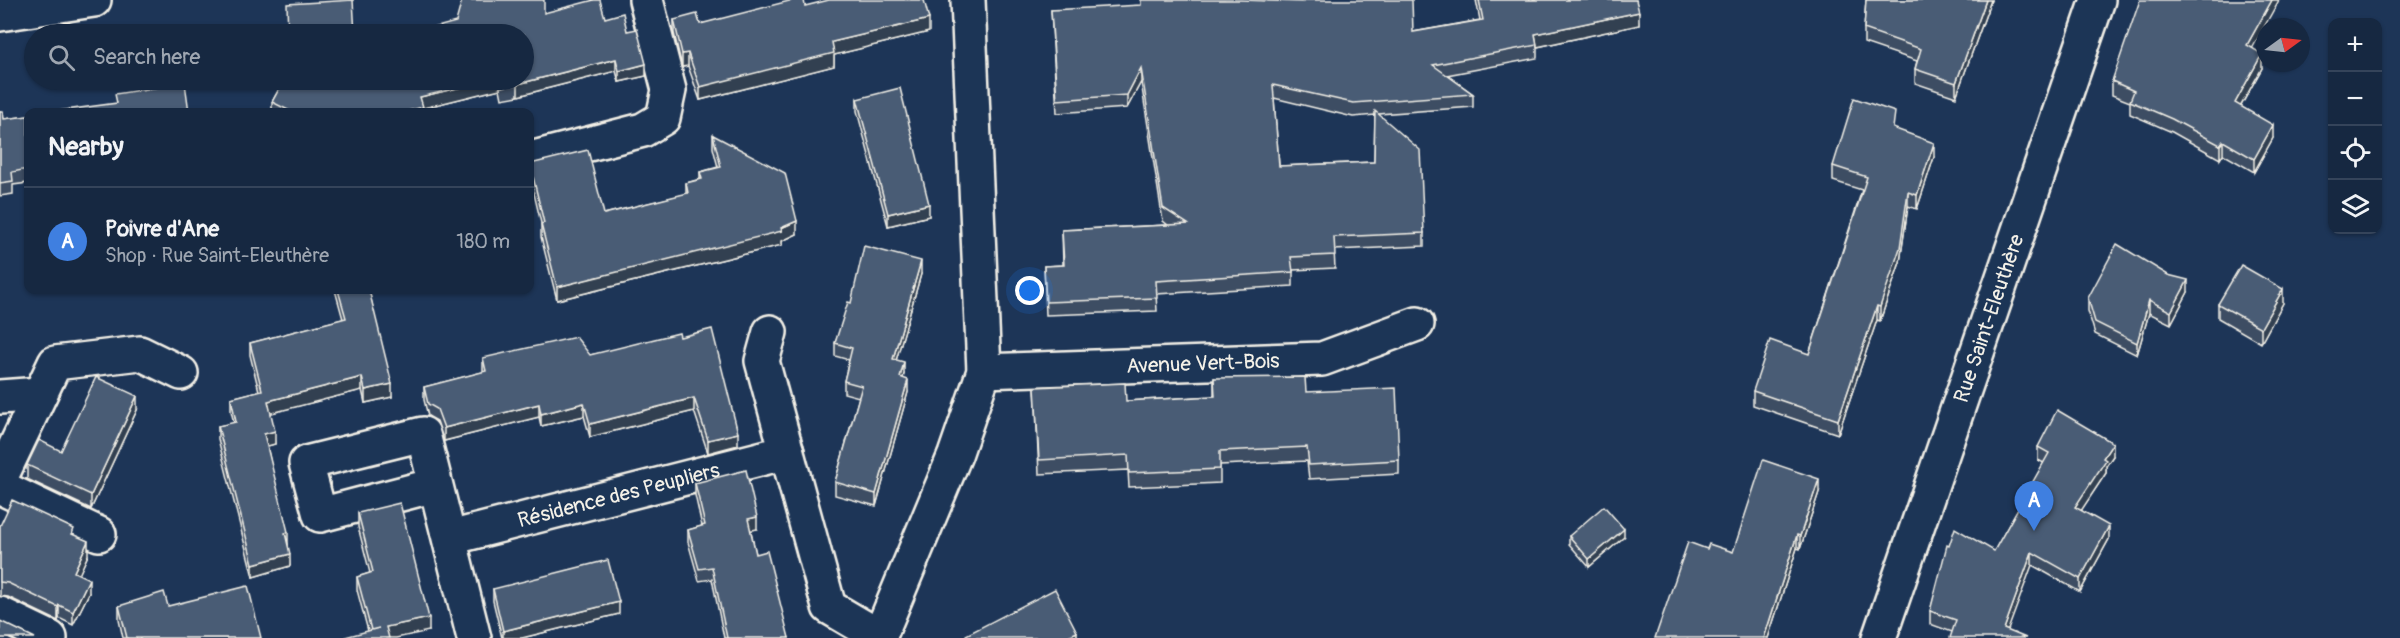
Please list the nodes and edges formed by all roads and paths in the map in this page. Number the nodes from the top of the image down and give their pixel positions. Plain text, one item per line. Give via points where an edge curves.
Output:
1 (94, 0) edge
2 (646, 0) edge
3 (968, 0) edge
4 (2098, 0) edge
5 (0, 14) edge
6 (534, 158) edge
7 (1417, 324) dead end
8 (770, 332) dead end
9 (984, 371) junction
10 (181, 373) dead end
11 (40, 394) junction
12 (0, 397) edge
13 (787, 452) junction
14 (0, 478) edge
15 (435, 485) dead end
16 (0, 487) edge
17 (99, 534) dead end
18 (450, 538) junction
19 (0, 614) edge
20 (50, 638) edge
21 (474, 638) edge
22 (879, 638) edge
23 (1880, 638) edge

1 - 5 street
2 - 6 street via 669,90 663,118 643,130
3 - 9 street
4 - 23 street, Rue Saint-Eleuthère
7 - 9 street, Avenue Vert-Bois via 1322,359
8 - 13 street via 762,362
9 - 22 street via 956,455
10 - 11 street via 140,353 55,363
11 - 12 street
11 - 14 street
13 - 18 street, Résidence des Peupliers
13 - 22 street via 830,607
15 - 18 street
16 - 17 street
18 - 21 street
19 - 20 street

